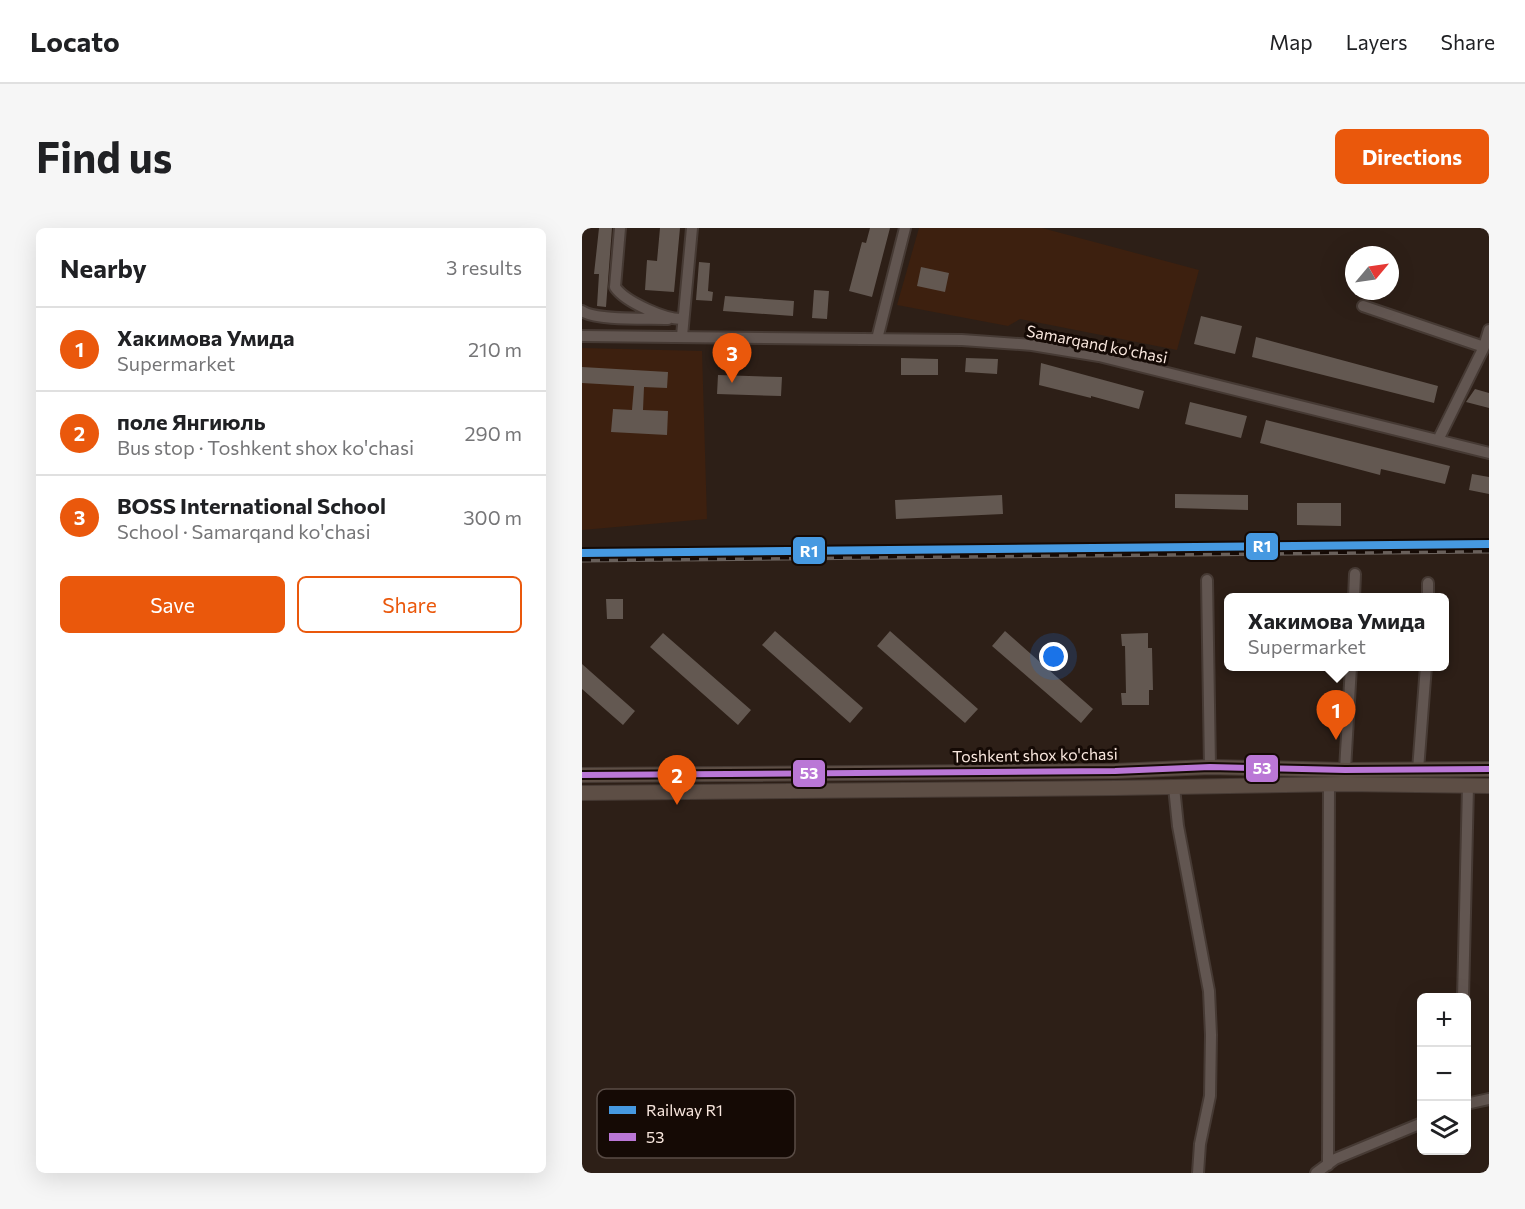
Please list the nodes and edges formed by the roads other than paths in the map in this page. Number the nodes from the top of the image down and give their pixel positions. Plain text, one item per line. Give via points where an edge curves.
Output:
1 (620, 228) edge
2 (692, 228) edge
3 (905, 228) edge
4 (1363, 306) dead end
5 (582, 311) edge
6 (678, 319) junction
7 (1489, 330) edge
8 (582, 336) edge
9 (682, 336) junction
10 (877, 339) junction
11 (1484, 347) junction
12 (1438, 440) junction
13 (1489, 453) edge
14 (1355, 574) dead end
15 (1207, 580) dead end
16 (1428, 583) dead end
17 (1354, 593) edge
18 (1428, 593) edge
19 (1351, 671) edge
20 (1426, 671) edge
21 (1210, 767) junction
22 (1345, 770) junction
23 (1418, 770) junction
24 (1489, 770) edge
25 (1115, 771) junction
26 (582, 775) edge
27 (1329, 784) junction
28 (1468, 786) junction
29 (1489, 786) edge
30 (1174, 787) junction
31 (1115, 788) junction
32 (582, 794) edge
33 (1463, 993) edge
34 (1489, 1099) edge
35 (1471, 1103) edge
36 (1417, 1125) edge
37 (1328, 1165) junction
38 (1198, 1173) edge
39 (1316, 1173) edge

1 - 6 street via 615,287 626,300
2 - 6 street
3 - 10 street
4 - 11 street
5 - 6 street via 607,317
6 - 9 street
7 - 11 street
8 - 9 street, Samarqand ko'chasi
9 - 10 street, Samarqand ko'chasi
10 - 12 street, Samarqand ko'chasi via 997,342 1082,352
11 - 12 street
12 - 13 street, Samarqand ko'chasi
14 - 17 street
15 - 21 street
16 - 18 street
19 - 22 street
20 - 23 street
21 - 22 main road, Toshkent shox ko'chasi
21 - 25 main road, Toshkent shox ko'chasi
22 - 23 main road, Toshkent shox ko'chasi
23 - 24 main road, Toshkent shox ko'chasi
25 - 26 main road, Toshkent shox ko'chasi
25 - 31 main road
27 - 28 main road, Toshkent shox ko'chasi
27 - 30 main road, Toshkent shox ko'chasi
27 - 37 street
28 - 29 main road, Toshkent shox ko'chasi
28 - 33 street
30 - 31 main road, Toshkent shox ko'chasi
30 - 38 street via 1179,837 1209,991 1212,1035 1210,1096
31 - 32 main road, Toshkent shox ko'chasi
34 - 35 street
36 - 37 street
37 - 39 street

